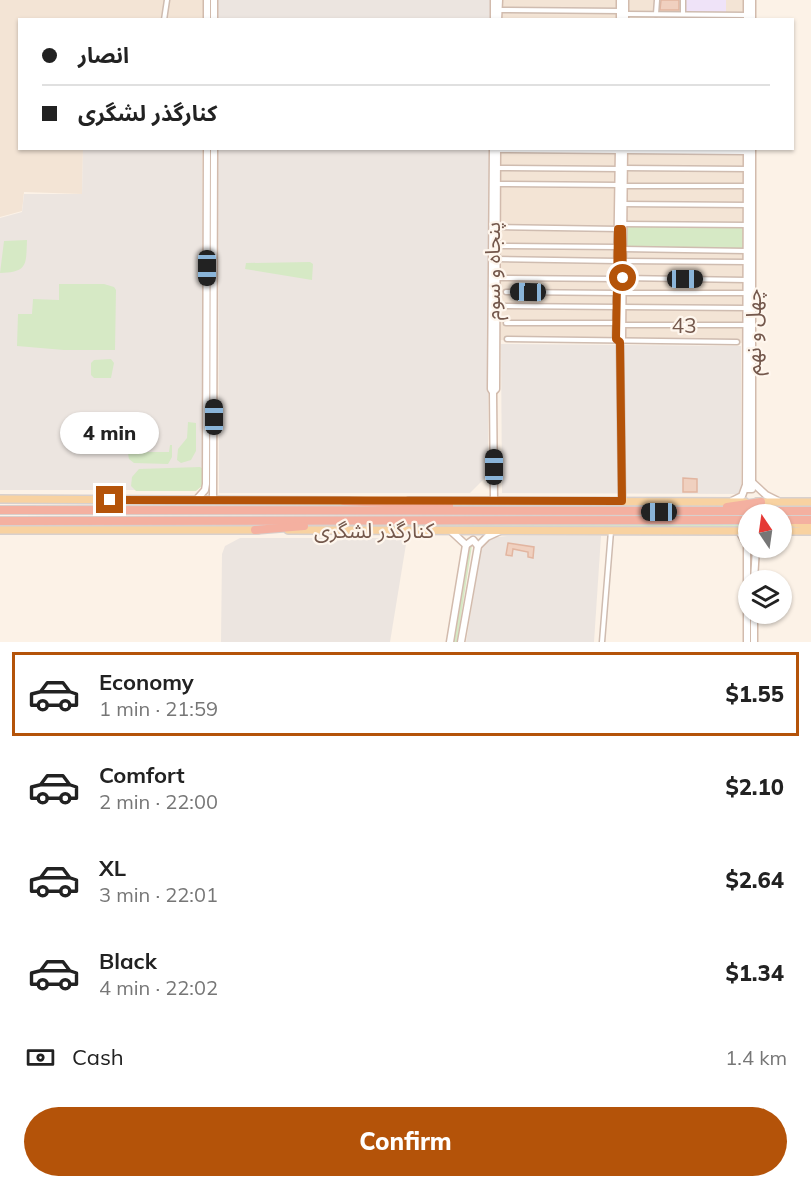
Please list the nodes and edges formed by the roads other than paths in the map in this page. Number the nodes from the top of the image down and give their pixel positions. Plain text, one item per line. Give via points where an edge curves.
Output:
1 (167, 0) edge
2 (207, 0) edge
3 (214, 0) edge
4 (496, 0) edge
5 (623, 0) edge
6 (657, 0) edge
7 (683, 0) edge
8 (747, 0) edge
9 (752, 0) edge
10 (498, 10) junction
11 (656, 14) junction
12 (683, 14) junction
13 (623, 16) edge
14 (164, 18) edge
15 (207, 18) edge
16 (214, 18) edge
17 (496, 18) edge
18 (496, 18) edge
19 (748, 18) edge
20 (207, 150) edge
21 (214, 150) edge
22 (496, 150) edge
23 (496, 150) edge
24 (621, 150) edge
25 (748, 150) edge
26 (497, 168) junction
27 (621, 168) junction
28 (747, 169) junction
29 (497, 184) junction
30 (621, 185) junction
31 (746, 186) junction
32 (623, 204) junction
33 (747, 205) junction
34 (746, 225) junction
35 (497, 227) junction
36 (621, 227) junction
37 (497, 246) junction
38 (620, 248) junction
39 (746, 250) junction
40 (497, 260) junction
41 (620, 261) junction
42 (746, 262) junction
43 (496, 278) junction
44 (620, 278) junction
45 (746, 279) junction
46 (210, 286) junction
47 (506, 292) dead end
48 (620, 293) junction
49 (746, 293) junction
50 (503, 306) dead end
51 (620, 307) junction
52 (746, 308) junction
53 (506, 323) dead end
54 (620, 324) junction
55 (746, 325) junction
56 (507, 339) dead end
57 (620, 342) junction
58 (737, 342) dead end
59 (493, 392) junction
60 (749, 484) junction
61 (206, 487) junction
62 (214, 488) junction
63 (0, 499) edge
64 (196, 500) junction
65 (213, 500) junction
66 (344, 501) junction
67 (494, 501) junction
68 (622, 501) junction
69 (731, 502) junction
70 (761, 502) junction
71 (779, 502) junction
72 (811, 502) edge
73 (0, 510) edge
74 (480, 510) junction
75 (689, 512) junction
76 (811, 512) edge
77 (738, 520) edge
78 (792, 520) edge
79 (811, 520) edge
80 (0, 521) edge
81 (331, 521) junction
82 (792, 522) edge
83 (811, 526) edge
84 (0, 530) edge
85 (255, 530) junction
86 (451, 531) junction
87 (500, 531) junction
88 (611, 531) junction
89 (738, 531) edge
90 (792, 531) edge
91 (811, 531) edge
92 (466, 545) junction
93 (478, 546) junction
94 (747, 558) edge
95 (754, 624) edge
96 (450, 642) edge
97 (461, 642) edge
98 (602, 642) edge
99 (747, 642) edge
100 (754, 642) edge

1 - 14 street
2 - 15 street
3 - 16 street
4 - 10 street
4 - 18 street
5 - 13 street
6 - 11 street
7 - 12 street
8 - 19 street
9 - 19 street
10 - 13 street
10 - 17 street
11 - 12 street
11 - 13 street
12 - 19 street
20 - 46 street
21 - 46 street
22 - 26 street, پنجاه و سوم
23 - 59 street, پنجاه و سوم
24 - 25 street
24 - 27 street
25 - 28 street, چهل و نهم
25 - 60 street, چهل و نهم
26 - 27 street
26 - 29 street, پنجاه و سوم
27 - 28 street
27 - 30 street
28 - 31 street, چهل و نهم
29 - 30 street
29 - 35 street, پنجاه و سوم
30 - 31 street
30 - 32 street
30 - 36 street
31 - 33 street, چهل و نهم
32 - 33 street
32 - 36 street
33 - 34 street, چهل و نهم
34 - 36 street
34 - 39 street, چهل و نهم
35 - 36 street
35 - 37 street, پنجاه و سوم
36 - 38 street
37 - 38 street
37 - 40 street, پنجاه و سوم
38 - 39 street
38 - 41 street
39 - 42 street, چهل و نهم
40 - 41 street
40 - 43 street, پنجاه و سوم
41 - 42 street
41 - 44 street
42 - 45 street, چهل و نهم
43 - 44 street
43 - 59 street, پنجاه و سوم
44 - 45 street
44 - 48 street
45 - 49 street, چهل و نهم
46 - 61 street
46 - 62 street
47 - 48 street
48 - 49 street
48 - 51 street
49 - 52 street, چهل و نهم
50 - 51 street
51 - 52 street
51 - 54 street
52 - 55 street, چهل و نهم
53 - 54 street, 43
54 - 55 street, 43
54 - 57 street via 616,339
55 - 60 street, چهل و نهم
56 - 57 street
57 - 58 street
57 - 68 street
59 - 67 street, پنجاه و سوم
60 - 69 street via 742,496
60 - 71 street
61 - 62 street
61 - 64 street
62 - 65 street
63 - 64 main road, کنارگذر لشگری
64 - 65 main road, کنارگذر لشگری
65 - 66 main road, کنارگذر لشگری
66 - 67 main road, کنارگذر لشگری
66 - 74 highway
67 - 68 main road, کنارگذر لشگری
68 - 69 main road, کنارگذر لشگری
69 - 70 main road, کنارگذر لشگری
70 - 71 main road, کنارگذر لشگری
70 - 75 highway
71 - 72 main road, کنارگذر لشگری
73 - 74 highway
74 - 75 highway
75 - 76 highway
77 - 81 highway
78 - 79 highway
80 - 81 highway
81 - 85 highway
82 - 83 main road
84 - 85 main road, کنارگذر لشگری
85 - 86 main road, کنارگذر لشگری
86 - 87 main road, کنارگذر لشگری
86 - 92 street
87 - 88 main road, کنارگذر لشگری
87 - 93 street
88 - 89 main road, کنارگذر لشگری
88 - 98 street
90 - 91 main road
92 - 93 street via 473,540
92 - 96 street
93 - 97 street
94 - 99 street
95 - 100 street

